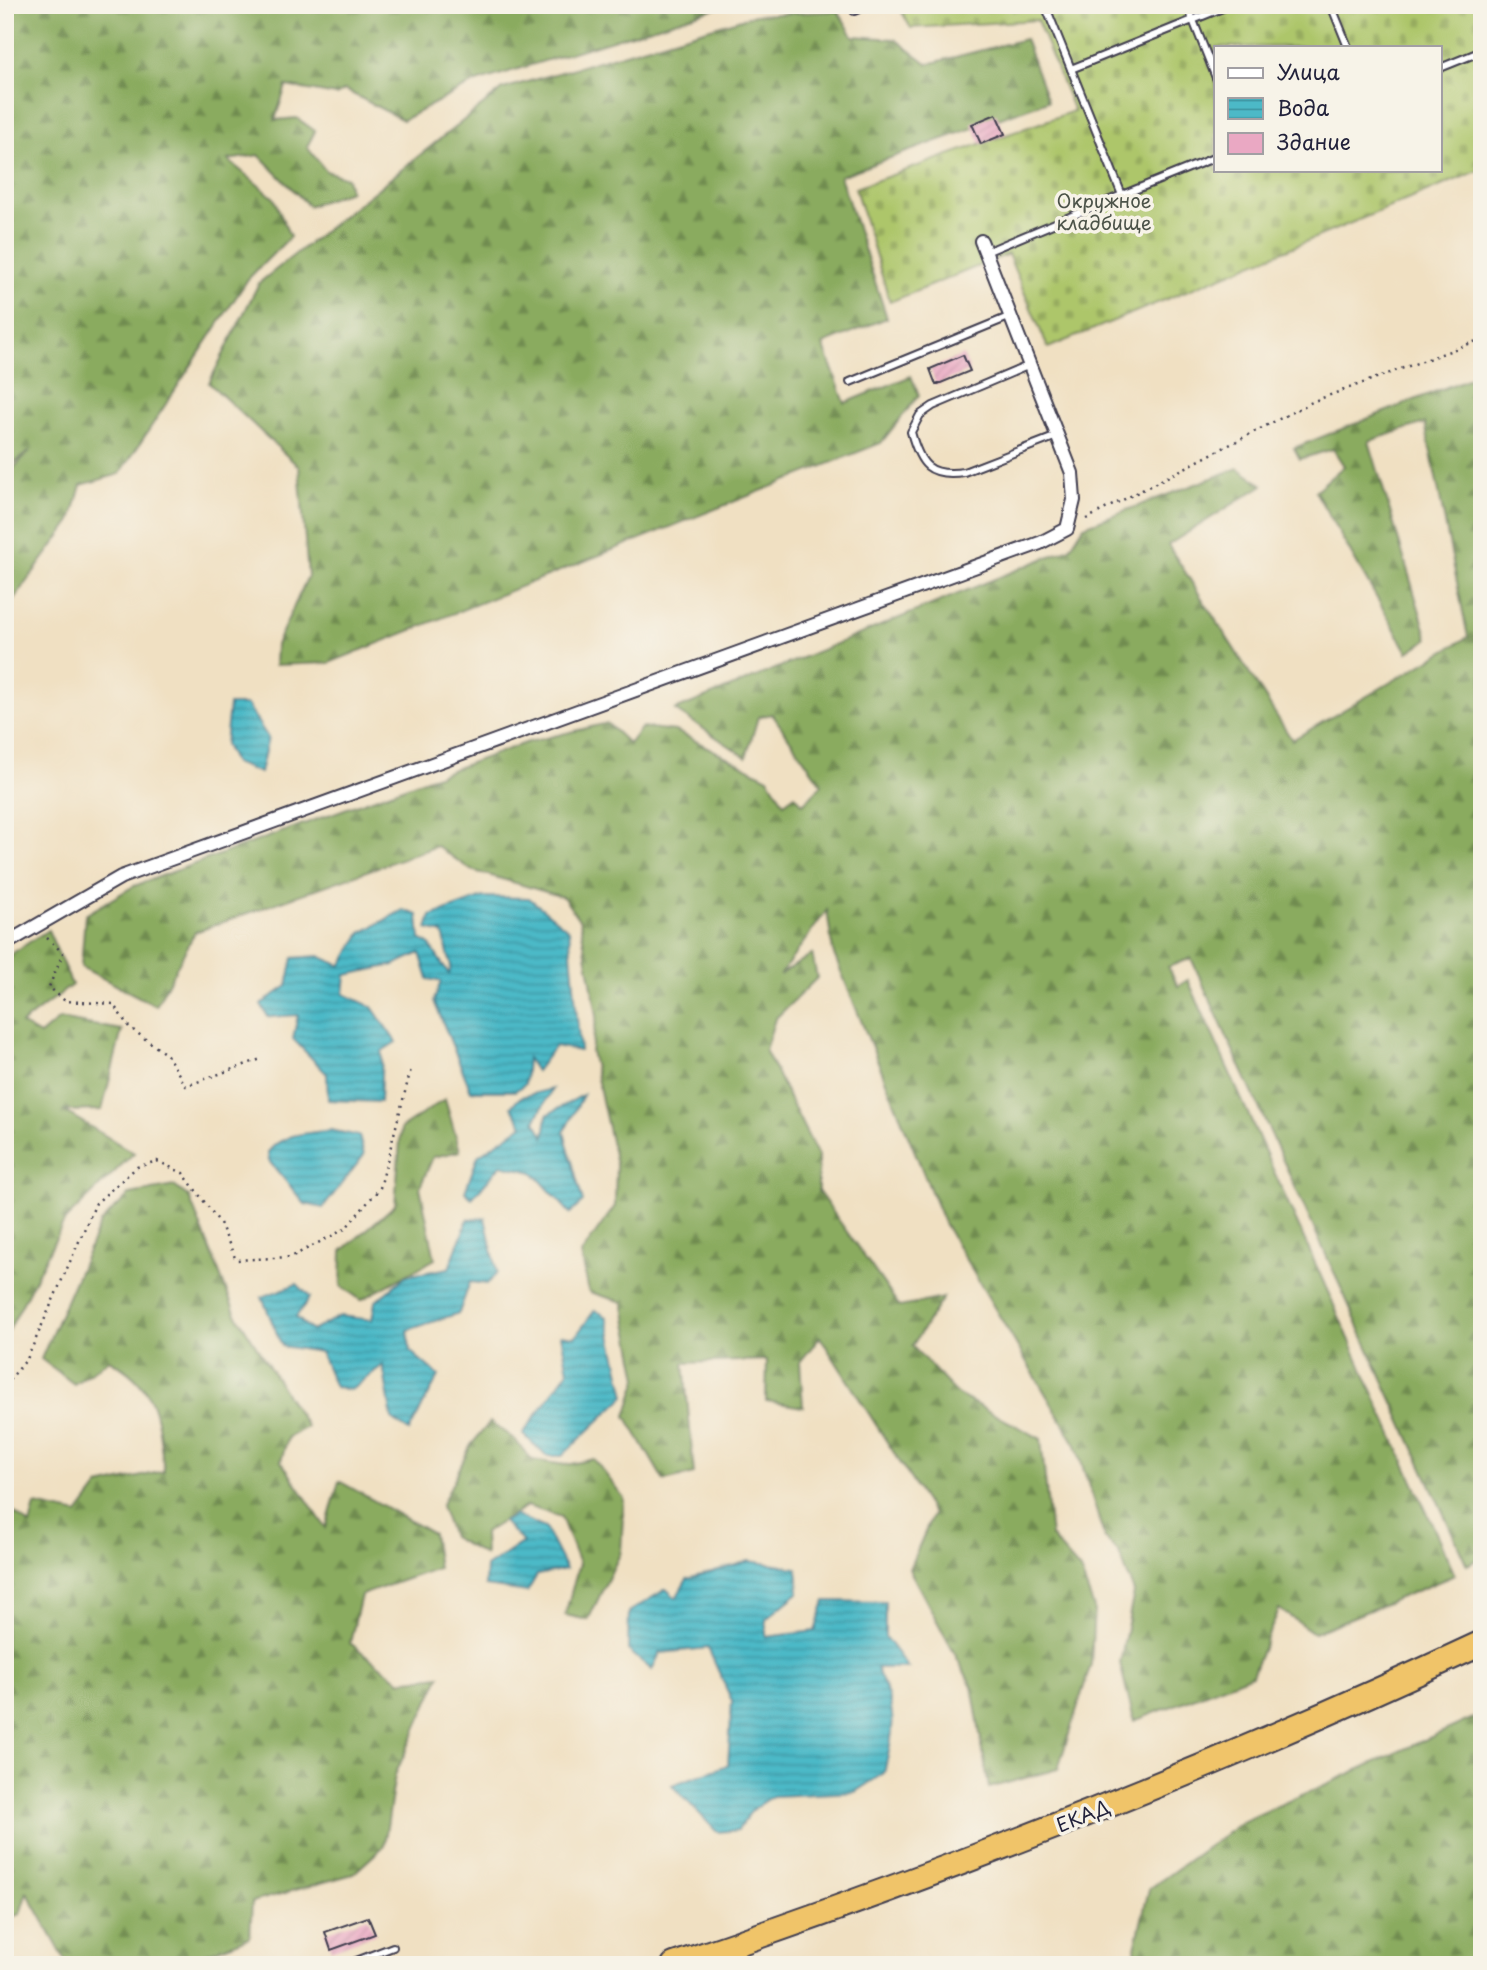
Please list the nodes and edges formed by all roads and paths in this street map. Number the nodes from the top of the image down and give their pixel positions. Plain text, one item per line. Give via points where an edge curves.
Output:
1 (869, 5) edge
2 (1045, 5) edge
3 (1187, 5) edge
4 (1230, 5) edge
5 (1331, 5) edge
6 (1473, 5) edge
7 (853, 11) dead end
8 (1194, 20) junction
9 (1482, 28) edge
10 (1348, 46) edge
11 (1482, 51) edge
12 (1442, 67) edge
13 (1071, 69) junction
14 (1214, 73) edge
15 (1214, 158) edge
16 (1122, 195) junction
17 (983, 247) joint
18 (1011, 316) junction
19 (1482, 339) edge
20 (1030, 365) junction
21 (850, 382) dead end
22 (1057, 436) junction
23 (1067, 529) junction
24 (34, 926) junction
25 (5, 944) edge
26 (261, 1059) dead end
27 (411, 1069) dead end
28 (5, 1385) edge
29 (1482, 1643) edge
30 (394, 1947) dead end
31 (346, 1965) edge
32 (674, 1965) edge

1 - 7 lane
2 - 13 lane
3 - 8 lane
4 - 8 lane
5 - 10 lane
6 - 9 lane
8 - 13 lane
8 - 14 lane
11 - 12 lane
13 - 16 lane
15 - 16 lane
16 - 17 lane
17 - 18 street
18 - 20 street
18 - 21 lane
19 - 23 path via 1314,401
20 - 22 street
20 - 22 lane via 920,415 911,432 916,453 931,471 948,474
22 - 23 street via 1072,473 1074,500
23 - 24 street via 1040,543 121,877
24 - 25 street
24 - 26 path via 63,953 49,987 65,1001 113,1004 129,1027 167,1055 186,1086
27 - 28 path via 380,1188 345,1229 291,1257 236,1260 220,1223 183,1173 157,1161 137,1167 96,1203 27,1359
29 - 32 highway, ЕКАД via 1072,1822
30 - 31 lane

